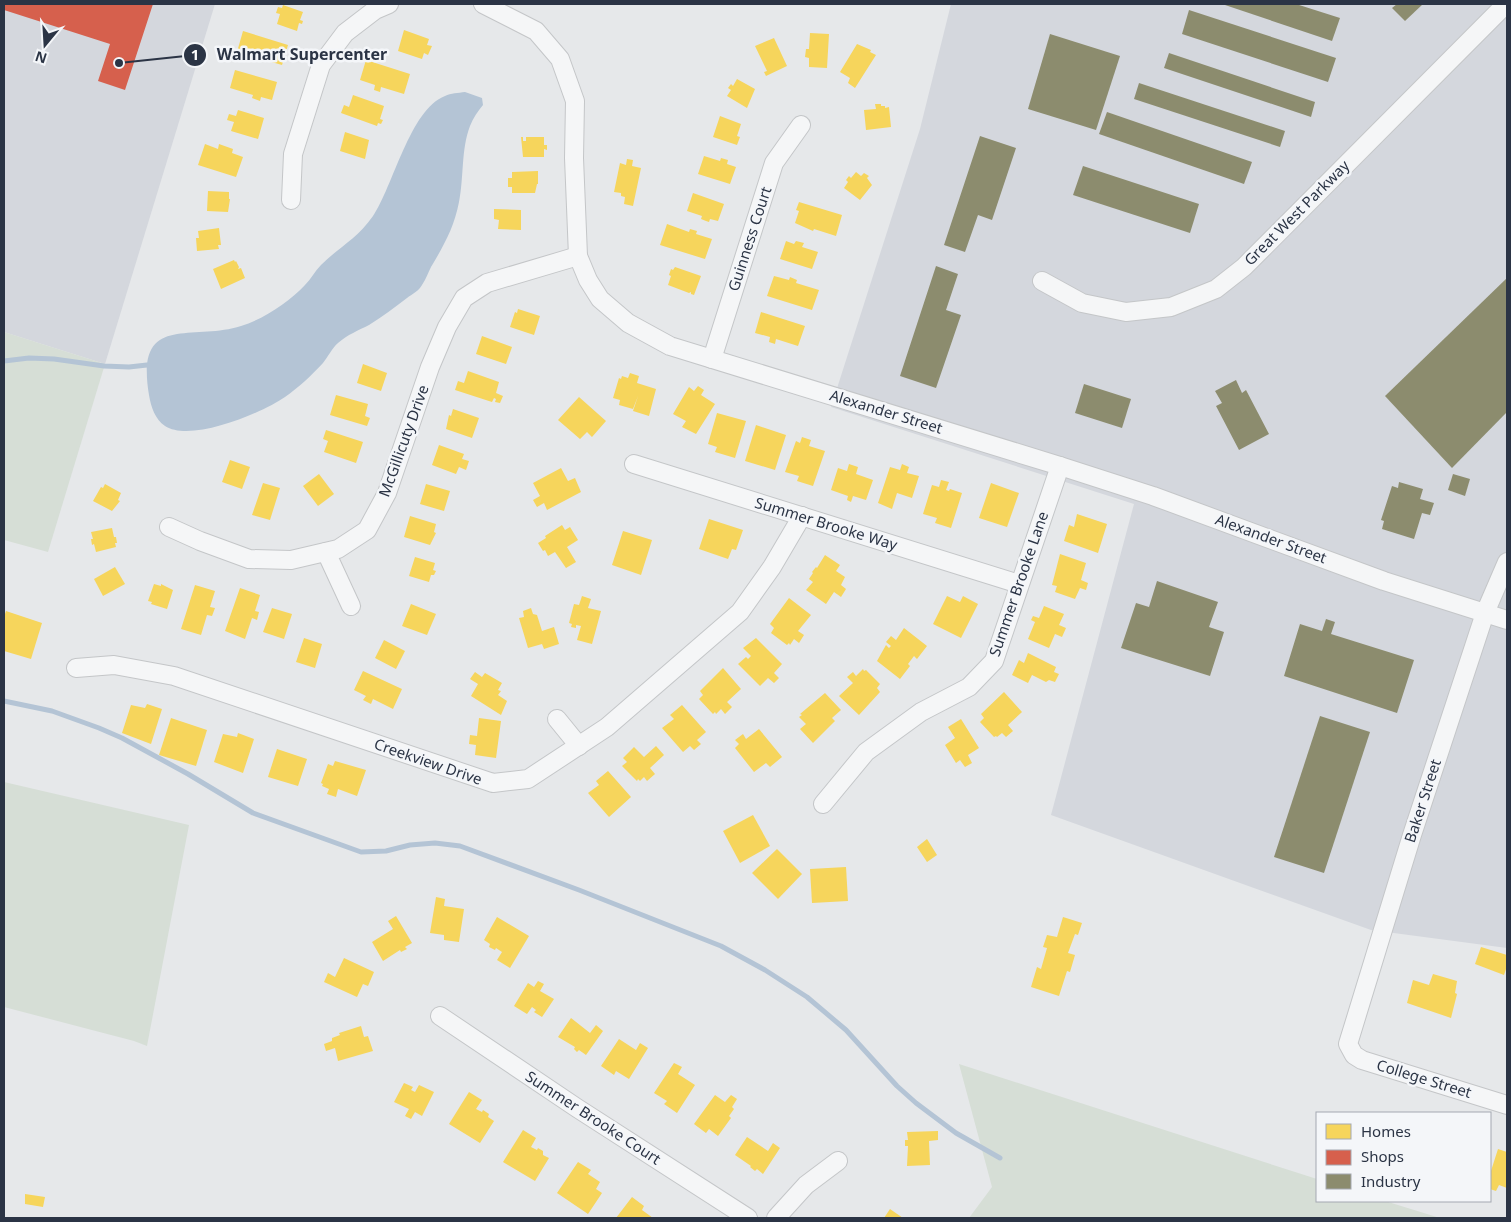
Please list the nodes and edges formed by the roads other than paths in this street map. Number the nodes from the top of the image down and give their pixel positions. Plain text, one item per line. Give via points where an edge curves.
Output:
1 (390, 4) edge
2 (483, 4) edge
3 (1506, 4) edge
4 (801, 125) dead end
5 (291, 200) dead end
6 (578, 256) junction
7 (1042, 281) dead end
8 (712, 358) junction
9 (634, 464) dead end
10 (1060, 466) junction
11 (802, 516) junction
12 (168, 527) dead end
13 (326, 552) junction
14 (1507, 562) edge
15 (1019, 584) junction
16 (351, 606) dead end
17 (1486, 613) junction
18 (1507, 620) edge
19 (76, 668) dead end
20 (557, 719) dead end
21 (579, 746) junction
22 (823, 804) dead end
23 (440, 1016) dead end
24 (1348, 1044) joint
25 (1507, 1105) edge
26 (838, 1161) dead end
27 (748, 1218) edge
28 (776, 1218) edge

1 - 5 street via 375,10 344,33 321,65 293,154
2 - 6 street, Alexander Street via 536,32 560,59 575,101
3 - 7 street, Great West Parkway via 1244,267 1216,289 1171,308 1126,312 1082,303
4 - 8 street, Guinness Court via 774,164
6 - 8 street, Alexander Street via 600,299 628,323 670,346
6 - 13 street, McGillicuty Drive via 487,283 464,298 440,343 387,493 367,530 338,549
8 - 10 street, Alexander Street
9 - 11 street, Summer Brooke Way
10 - 15 street, Summer Brooke Lane
10 - 17 street, Alexander Street via 1153,496 1384,581
11 - 15 street, Summer Brooke Way
11 - 21 street, Creekview Drive via 740,612 607,727
12 - 13 street, McGillicuty Drive via 249,559 291,560
13 - 16 street
14 - 17 street, Baker Street
15 - 22 street, Summer Brooke Lane via 994,661 969,687 921,712 866,752
17 - 18 street, Alexander Street
17 - 24 street, Baker Street via 1412,835
19 - 21 street, Creekview Drive via 114,665 174,676 493,783 528,779
20 - 21 street
23 - 27 street, Summer Brooke Court
24 - 25 street, College Street via 1354,1055 1362,1060
26 - 28 street via 806,1185

